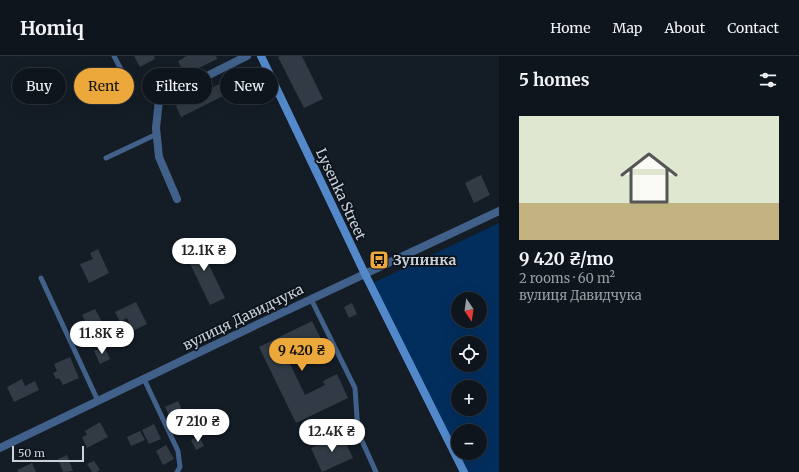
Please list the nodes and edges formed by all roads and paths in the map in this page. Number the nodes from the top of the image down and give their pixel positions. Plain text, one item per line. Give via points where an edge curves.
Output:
1 (114, 56) edge
2 (247, 56) edge
3 (261, 56) edge
4 (120, 68) edge
5 (157, 134) junction
6 (106, 158) dead end
7 (177, 199) dead end
8 (499, 211) edge
9 (365, 274) junction
10 (41, 278) dead end
11 (311, 299) junction
12 (144, 379) junction
13 (98, 401) junction
14 (0, 448) edge
15 (177, 472) edge
16 (376, 472) edge
17 (464, 472) edge

1 - 4 lane
2 - 5 street via 159,100
3 - 9 street, Lysenka Street
5 - 6 lane
5 - 7 street via 159,157
8 - 9 street, вулиця Давидчука
9 - 11 street, вулиця Давидчука
9 - 17 street, Lysenka Street
10 - 13 lane
11 - 12 street, вулиця Давидчука
11 - 16 lane via 355,388 358,432
12 - 13 street, вулиця Давидчука
12 - 15 lane via 178,451 180,467
13 - 14 street, вулиця Давидчука

